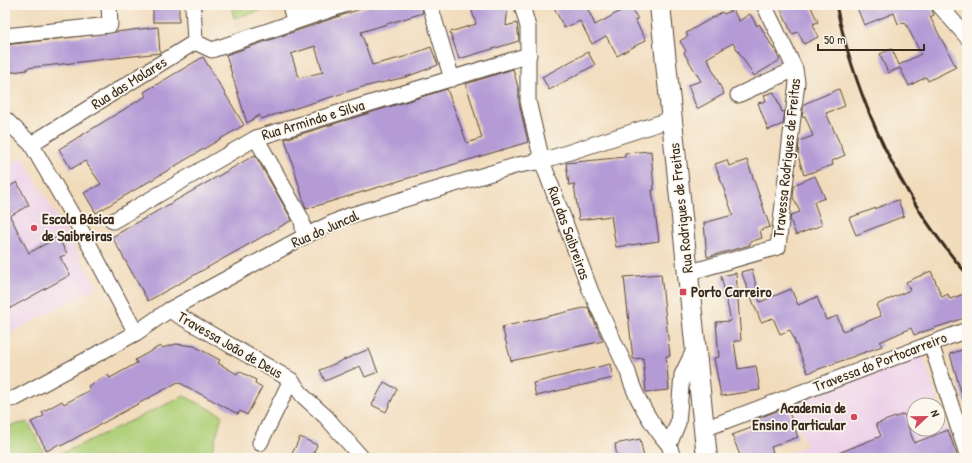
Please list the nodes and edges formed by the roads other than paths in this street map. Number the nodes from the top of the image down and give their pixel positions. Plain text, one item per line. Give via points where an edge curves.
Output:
1 (109, 5) edge
2 (193, 5) edge
3 (290, 5) edge
4 (344, 5) edge
5 (430, 5) edge
6 (522, 5) edge
7 (660, 5) edge
8 (764, 5) edge
9 (939, 5) edge
10 (294, 21) junction
11 (5, 36) edge
12 (967, 37) edge
13 (195, 42) junction
14 (529, 55) junction
15 (795, 69) junction
16 (452, 79) junction
17 (738, 95) dead end
18 (5, 119) edge
19 (672, 119) junction
20 (256, 138) junction
21 (31, 144) junction
22 (542, 161) junction
23 (113, 221) dead end
24 (304, 236) junction
25 (687, 274) junction
26 (169, 310) junction
27 (967, 330) edge
28 (136, 332) junction
29 (930, 344) junction
30 (695, 348) junction
31 (291, 380) junction
32 (5, 400) edge
33 (704, 429) junction
34 (260, 443) dead end
35 (966, 446) edge
36 (671, 452) edge
37 (362, 458) edge
38 (707, 458) edge

1 - 11 street via 110,25
2 - 13 street
3 - 10 street
4 - 10 street
5 - 16 street
6 - 14 street, Rua das Saibreiras via 528,27
7 - 19 main road, Rua Rodrigues de Freitas
8 - 15 street, Travessa Rodrigues de Freitas
9 - 12 street
10 - 13 street via 212,50
13 - 21 street, Rua das Molares
14 - 16 street, Rua Armindo e Silva
14 - 22 street, Rua das Saibreiras via 528,101
15 - 17 street
15 - 25 street, Travessa Rodrigues de Freitas via 797,82 778,247
16 - 20 street, Rua Armindo e Silva
18 - 21 street
19 - 22 street, Rua do Juncal
19 - 25 main road, Rua Rodrigues de Freitas
20 - 23 street, Rua Armindo e Silva
20 - 24 street via 302,220
21 - 28 street
22 - 24 street, Rua do Juncal via 518,165 345,217
22 - 36 street, Rua das Saibreiras via 591,292 632,386
24 - 26 street, Rua do Juncal
25 - 30 main road, Rua Rodrigues de Freitas
26 - 28 street, Rua do Juncal
26 - 31 street, Travessa João de Deus
27 - 29 street, Travessa do Portocarreiro
28 - 32 street, Rua do Juncal via 16,398
29 - 33 street, Travessa do Portocarreiro
29 - 35 street
30 - 33 main road, Rua Rodrigues de Freitas
30 - 36 street via 682,375 678,423
31 - 34 street, Travessa João de Deus
31 - 37 street, Travessa João de Deus
33 - 38 main road, Rua Rodrigues de Freitas

